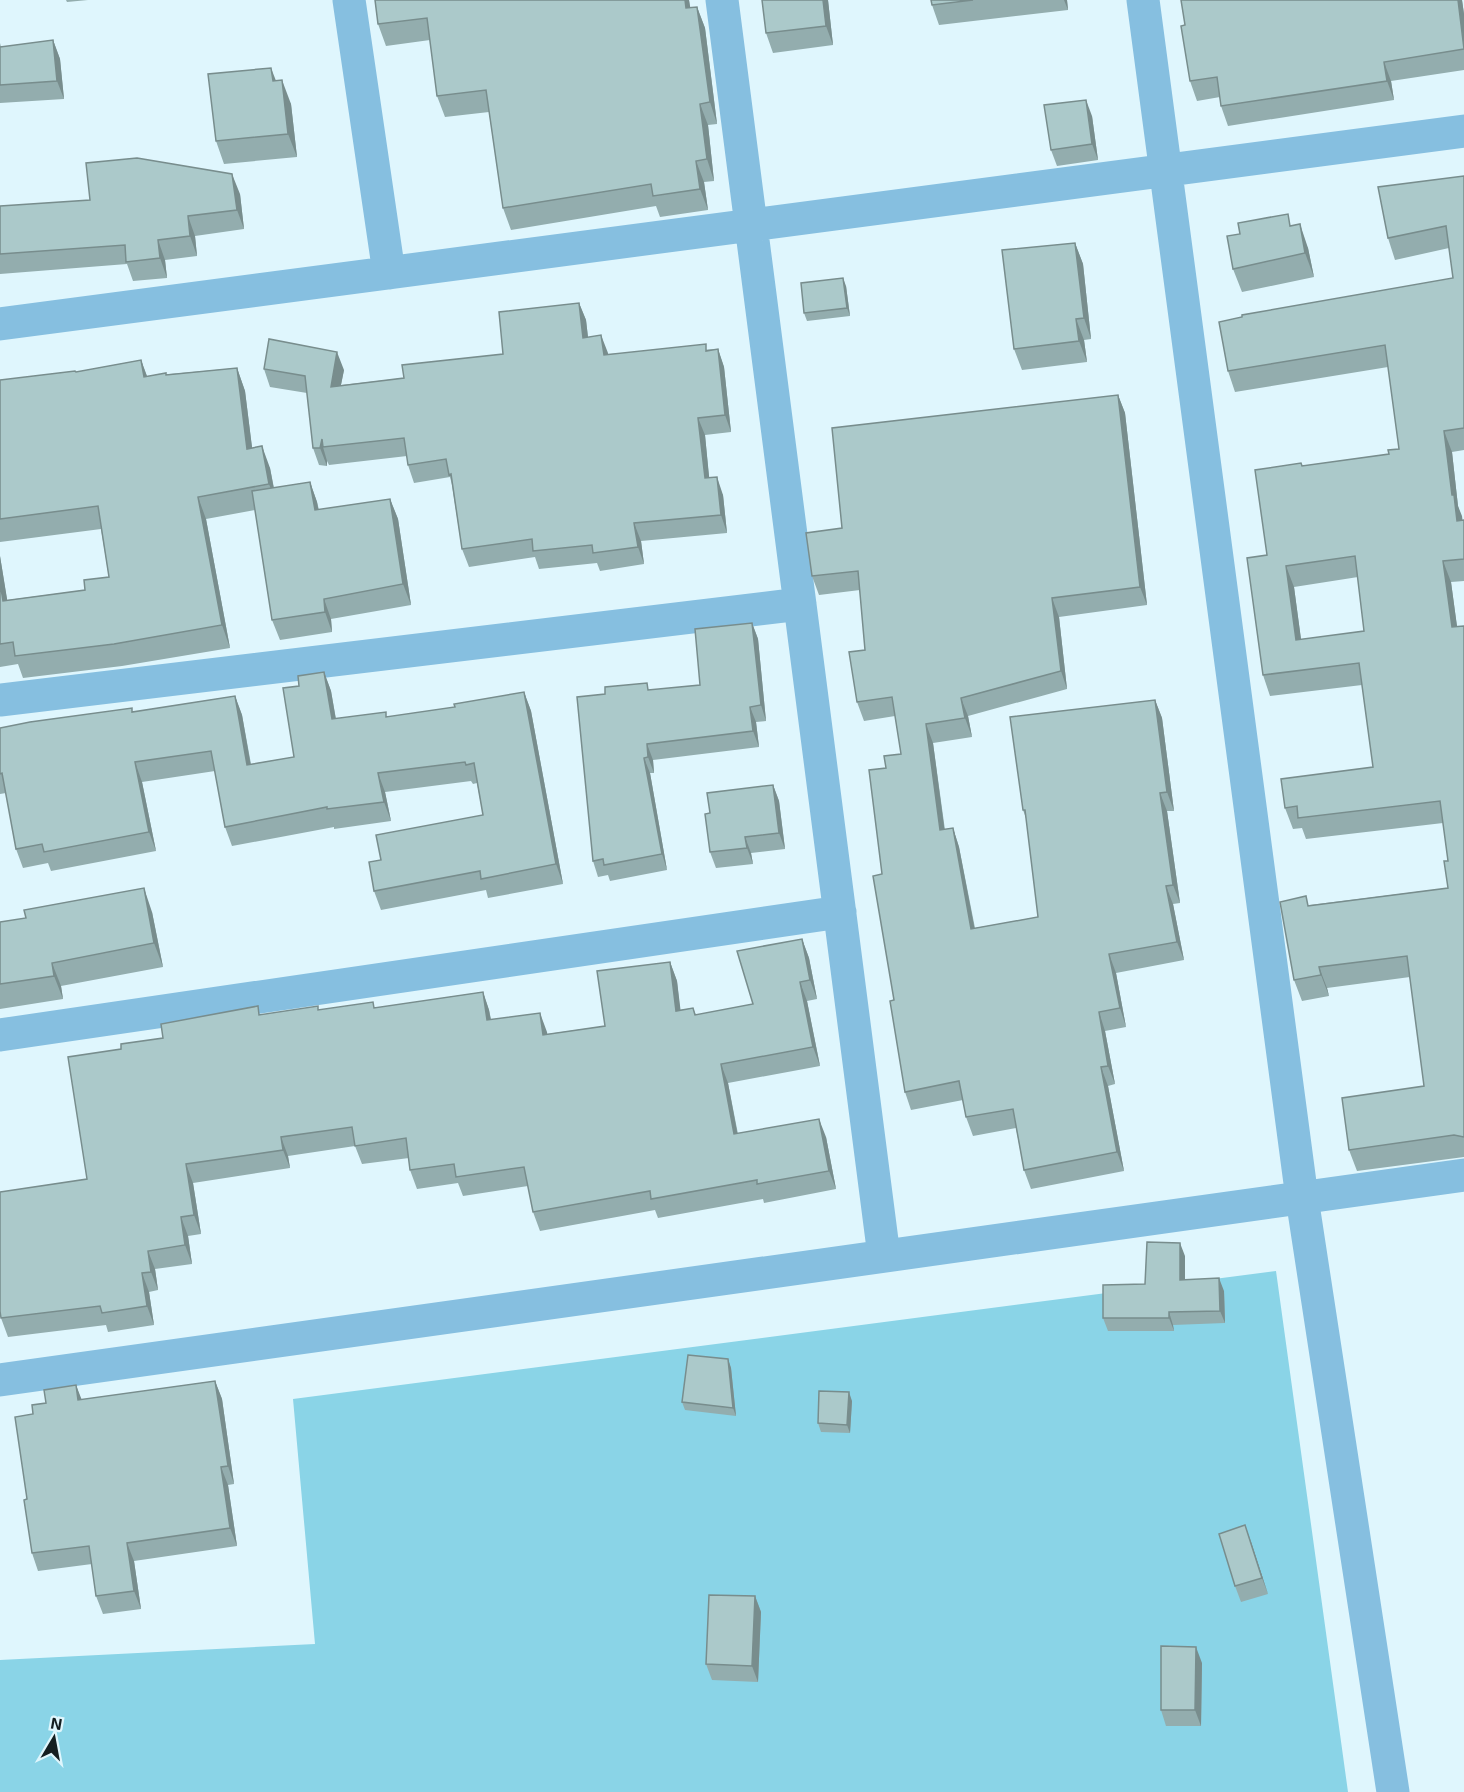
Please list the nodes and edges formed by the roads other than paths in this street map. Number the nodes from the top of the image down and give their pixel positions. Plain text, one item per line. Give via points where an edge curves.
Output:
1 (349, 0) edge
2 (722, 0) edge
3 (1143, 0) edge
4 (1464, 131) edge
5 (1166, 170) junction
6 (751, 225) junction
7 (389, 273) junction
8 (0, 324) edge
9 (800, 604) junction
10 (0, 700) edge
11 (840, 912) junction
12 (0, 1035) edge
13 (1464, 1175) edge
14 (1302, 1198) junction
15 (884, 1256) junction
16 (0, 1380) edge
17 (1393, 1792) edge

1 - 7 street
2 - 6 street
3 - 5 street
4 - 5 street
5 - 6 street
5 - 14 street
6 - 7 street
6 - 9 street
7 - 8 street
9 - 10 street
9 - 11 street
11 - 12 street
11 - 15 street
13 - 14 street
14 - 15 street
14 - 17 street
15 - 16 street

